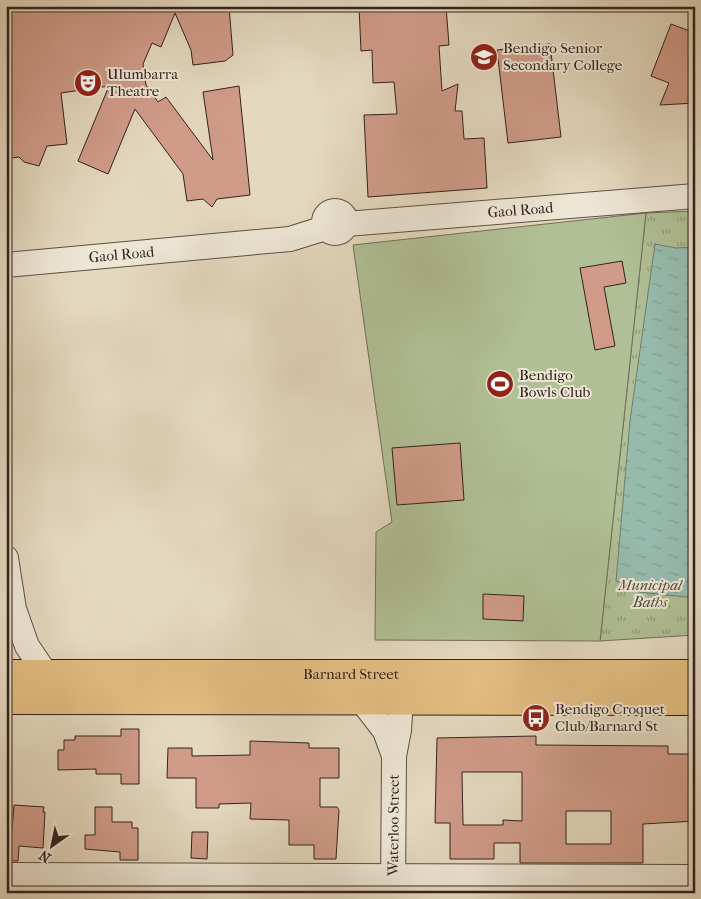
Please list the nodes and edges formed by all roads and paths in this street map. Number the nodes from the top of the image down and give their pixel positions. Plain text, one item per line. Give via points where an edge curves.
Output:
1 (695, 196) edge
2 (6, 265) edge
3 (6, 558) edge
4 (14, 609) junction
5 (11, 674) edge
6 (46, 674) junction
7 (219, 674) junction
8 (641, 674) junction
9 (695, 674) edge
10 (695, 688) edge
11 (6, 700) edge
12 (197, 700) junction
13 (361, 700) junction
14 (401, 700) junction
15 (695, 701) edge
16 (394, 756) junction
17 (6, 875) edge
18 (695, 877) edge
19 (393, 885) edge

1 - 2 street, Gaol Road via 336,226 290,239
3 - 4 street
4 - 5 street
4 - 6 street via 26,646
5 - 6 main road, Barnard Street
5 - 12 main road via 31,686 96,688
6 - 7 main road, Barnard Street
7 - 8 main road, Barnard Street
7 - 14 main road via 269,684 391,686 401,692
8 - 9 main road, Barnard Street
8 - 10 main road via 657,688
11 - 12 main road, Barnard Street
12 - 13 main road, Barnard Street
13 - 14 main road, Barnard Street
13 - 16 street, Waterloo Street via 385,731
14 - 15 main road, Barnard Street
14 - 16 street, Waterloo Street
16 - 19 street, Waterloo Street
17 - 19 street
18 - 19 street

